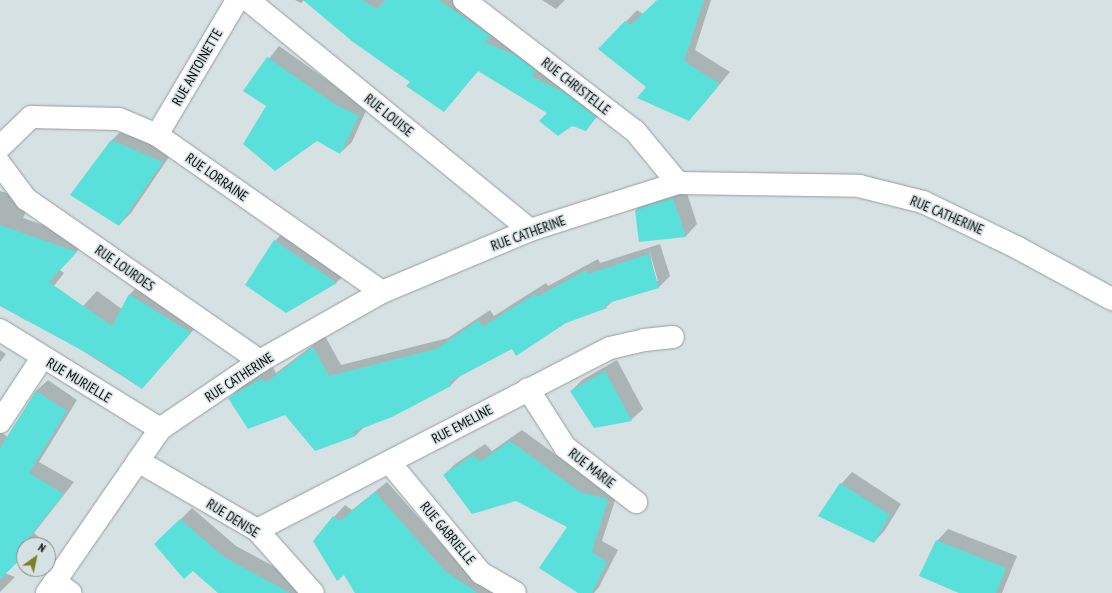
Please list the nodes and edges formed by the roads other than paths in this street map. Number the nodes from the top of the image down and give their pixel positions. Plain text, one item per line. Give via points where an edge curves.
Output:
1 (237, 0) edge
2 (248, 0) edge
3 (464, 0) edge
4 (157, 135) junction
5 (0, 147) edge
6 (0, 164) edge
7 (678, 183) junction
8 (530, 230) junction
9 (382, 292) junction
10 (1112, 299) edge
11 (0, 330) edge
12 (673, 337) dead end
13 (42, 358) junction
14 (260, 361) junction
15 (528, 389) junction
16 (0, 422) edge
17 (160, 429) junction
18 (138, 461) junction
19 (390, 462) junction
20 (636, 502) dead end
21 (257, 530) junction
22 (58, 589) edge
23 (313, 593) edge
24 (515, 593) edge

1 - 4 street, RUE ANTOINETTE
2 - 8 street, RUE LOUISE
3 - 7 street, RUE CHRISTELLE via 635,131
4 - 5 street, RUE LORRAINE via 119,119 31,117
4 - 9 street, RUE LORRAINE
6 - 14 street, RUE LOURDES via 26,199
7 - 8 street, RUE CATHERINE
7 - 10 street, RUE CATHERINE via 860,186 923,202 1018,248
8 - 9 street, RUE CATHERINE
9 - 14 street, RUE CATHERINE
11 - 13 street, RUE MURIELLE
12 - 15 street, RUE EMELINE via 644,340 610,348
13 - 16 street
13 - 17 street, RUE MURIELLE
14 - 17 street, RUE CATHERINE
15 - 19 street, RUE EMELINE
15 - 20 street, RUE MARIE via 565,447
17 - 18 street, RUE CATHERINE
18 - 21 street, RUE DENISE
18 - 22 street, RUE CATHERINE
19 - 21 street, RUE EMELINE
19 - 24 street, RUE GABRIELLE via 481,573
21 - 23 street, RUE DENISE

